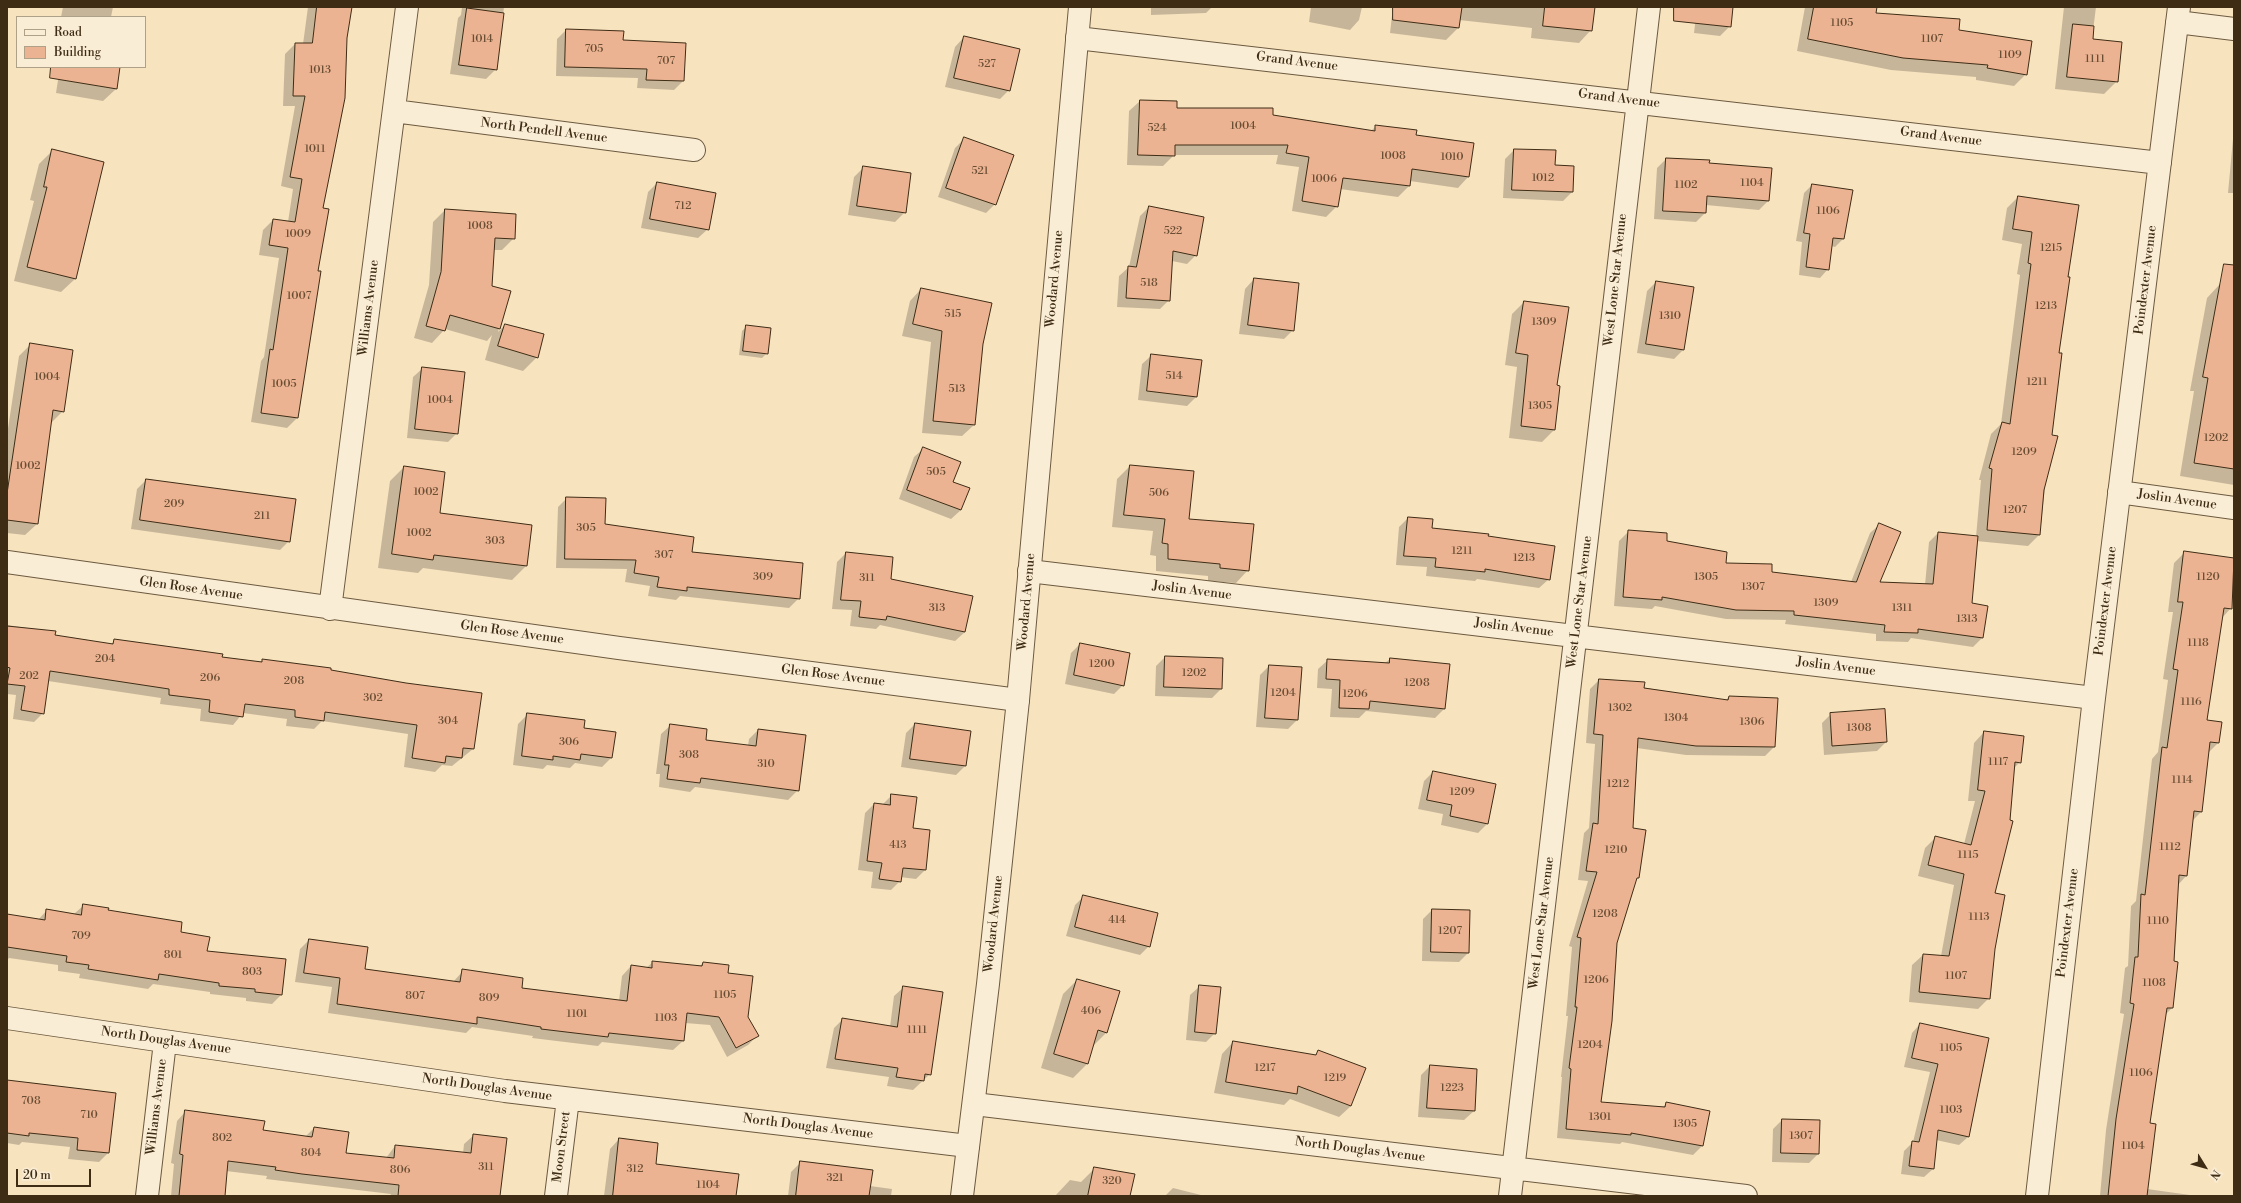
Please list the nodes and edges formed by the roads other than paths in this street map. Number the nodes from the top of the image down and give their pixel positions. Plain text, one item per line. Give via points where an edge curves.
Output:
1 (407, 7) edge
2 (1080, 7) edge
3 (1649, 7) edge
4 (2178, 15) edge
5 (2234, 29) edge
6 (1077, 38) junction
7 (1636, 101) junction
8 (394, 112) junction
9 (694, 150) dead end
10 (2160, 162) junction
11 (2120, 492) junction
12 (2234, 508) edge
13 (7, 562) edge
14 (1029, 571) junction
15 (330, 609) junction
16 (1576, 635) junction
17 (2094, 698) junction
18 (1018, 700) junction
19 (7, 1018) edge
20 (165, 1042) junction
21 (568, 1099) junction
22 (974, 1104) junction
23 (968, 1146) junction
24 (1513, 1168) junction
25 (146, 1196) edge
26 (556, 1196) edge
27 (962, 1196) edge
28 (1510, 1196) edge
29 (1746, 1196) edge
30 (2037, 1196) edge

1 - 8 street, Williams Avenue
2 - 6 street, Woodard Avenue
3 - 7 street, West Lone Star Avenue
4 - 5 street
4 - 10 street, Poindexter Avenue
6 - 7 street, Grand Avenue
6 - 14 street, Woodard Avenue
7 - 10 street, Grand Avenue
7 - 16 street, West Lone Star Avenue
8 - 9 street, North Pendell Avenue
8 - 15 street, Williams Avenue
10 - 11 street, Poindexter Avenue
11 - 12 street, Joslin Avenue
11 - 17 street, Poindexter Avenue
13 - 15 street, Glen Rose Avenue
14 - 16 street, Joslin Avenue
14 - 18 street, Woodard Avenue
15 - 18 street, Glen Rose Avenue
16 - 17 street, Joslin Avenue
16 - 24 street, West Lone Star Avenue
17 - 30 street, Poindexter Avenue
18 - 22 street, Woodard Avenue
19 - 20 street, North Douglas Avenue
20 - 21 street, North Douglas Avenue
20 - 25 street, Williams Avenue
21 - 23 street, North Douglas Avenue
21 - 26 street, Moon Street
22 - 23 street, Woodard Avenue
22 - 24 street, North Douglas Avenue
23 - 27 street, Woodard Avenue
24 - 28 street, West Lone Star Avenue
24 - 29 street, North Douglas Avenue

